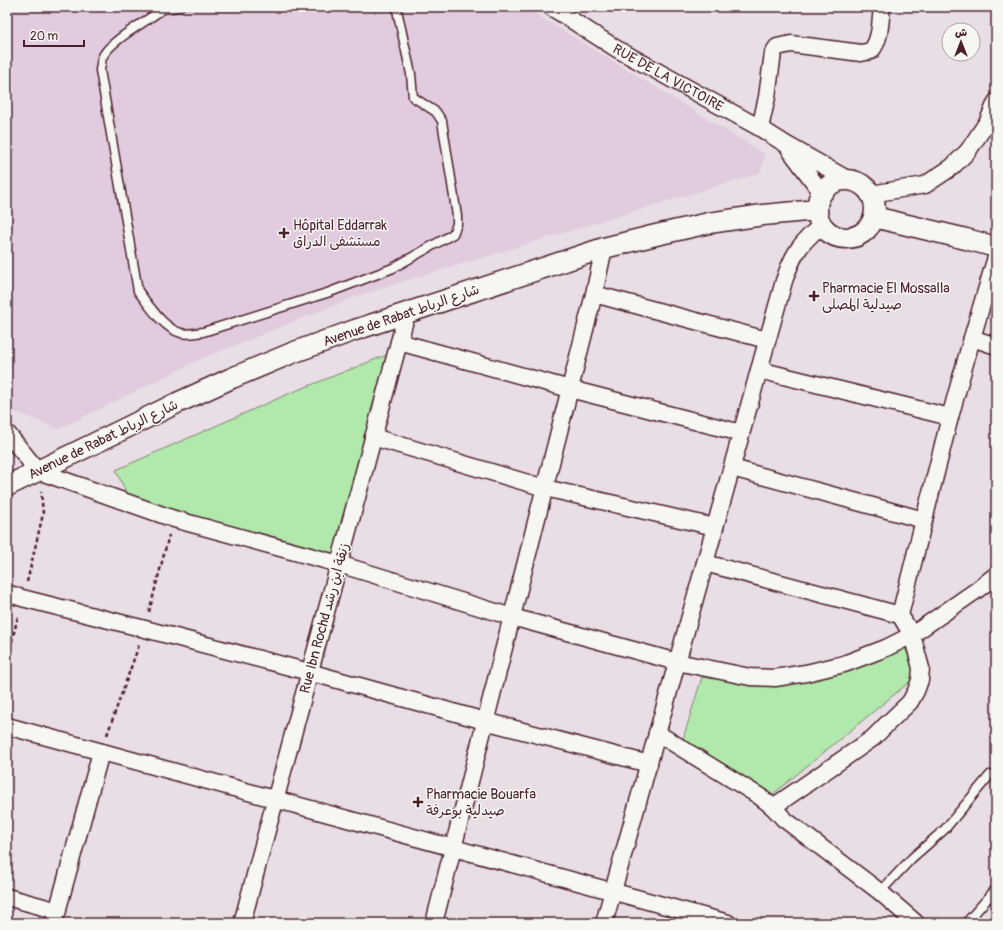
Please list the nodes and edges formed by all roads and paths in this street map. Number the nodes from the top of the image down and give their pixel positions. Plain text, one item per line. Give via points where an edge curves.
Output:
1 (179, 7) edge
2 (396, 7) edge
3 (551, 7) edge
4 (882, 7) edge
5 (164, 8) edge
6 (996, 102) edge
7 (760, 128) junction
8 (787, 145) junction
9 (847, 180) junction
10 (872, 194) junction
11 (820, 210) junction
12 (874, 217) junction
13 (996, 247) edge
14 (604, 248) junction
15 (996, 257) edge
16 (594, 294) junction
17 (407, 313) junction
18 (972, 338) junction
19 (767, 340) junction
20 (399, 342) junction
21 (996, 346) edge
22 (759, 370) junction
23 (570, 389) junction
24 (950, 417) junction
25 (7, 433) edge
26 (741, 433) junction
27 (373, 437) junction
28 (732, 468) junction
29 (38, 471) junction
30 (7, 486) edge
31 (544, 488) junction
32 (924, 520) junction
33 (715, 527) junction
34 (339, 564) junction
35 (705, 564) junction
36 (996, 575) edge
37 (7, 593) edge
38 (22, 598) junction
39 (900, 615) junction
40 (512, 617) junction
41 (912, 635) junction
42 (7, 662) edge
43 (677, 662) junction
44 (309, 672) junction
45 (485, 722) junction
46 (7, 726) edge
47 (657, 733) junction
48 (101, 752) junction
49 (649, 764) junction
50 (990, 775) dead end
51 (275, 800) junction
52 (773, 807) junction
53 (453, 848) junction
54 (996, 889) edge
55 (613, 891) junction
56 (880, 892) junction
57 (7, 897) edge
58 (56, 917) edge
59 (242, 923) edge
60 (434, 923) edge
61 (604, 923) edge
62 (728, 923) edge
63 (915, 923) edge
64 (966, 923) edge

1 - 5 lane
2 - 5 lane via 411,74 413,96 436,112 442,121 457,216 453,234 392,268 330,292 203,332 181,334 168,327 138,291 100,70 102,57 107,50 125,34
3 - 7 street, RUE DE LA VICTOIRE via 617,49
4 - 7 street via 878,39 871,51 860,53 791,44 777,47 773,53
6 - 10 street via 988,121 968,151 952,167 925,185
7 - 8 street, RUE DE LA VICTOIRE
8 - 9 street, RUE DE LA VICTOIRE
8 - 11 street
9 - 10 street via 865,186
9 - 11 street via 837,181 828,186
10 - 12 street via 875,205
11 - 12 street via 829,232 846,238 864,232
11 - 14 street, Avenue de Rabat شارع الرباط via 709,223
11 - 19 street via 809,236 789,264
12 - 13 street
14 - 16 street
14 - 17 street, Avenue de Rabat شارع الرباط
15 - 18 street
16 - 19 street
16 - 23 street
17 - 20 street, Rue Ibn Rochd زنقة ابن رشد
17 - 29 street, Avenue de Rabat شارع الرباط via 299,350 232,378
18 - 21 street
18 - 24 street
19 - 22 street
20 - 23 street
20 - 27 street, Rue Ibn Rochd زنقة ابن رشد
22 - 24 street
22 - 26 street
23 - 26 street
23 - 31 street
24 - 32 street
25 - 29 street
26 - 28 street
27 - 31 street
27 - 34 street, Rue Ibn Rochd زنقة ابن رشد
28 - 32 street
28 - 33 street
29 - 30 street, Avenue de Rabat شارع الرباط
29 - 34 street via 174,519
29 - 38 path via 44,514
31 - 33 street
31 - 40 street
32 - 39 street
33 - 35 street
34 - 40 street
34 - 44 street, Rue Ibn Rochd زنقة ابن رشد
35 - 39 street
35 - 43 street
36 - 41 street
37 - 38 street
38 - 42 path
38 - 44 street
39 - 41 street
40 - 43 street
40 - 45 street
41 - 43 street via 844,664 775,678 750,677
41 - 52 street via 921,668 920,680 910,702 873,738
43 - 47 street
44 - 45 street
44 - 51 street, Rue Ibn Rochd زنقة ابن رشد
45 - 49 street
45 - 53 street
46 - 48 street
47 - 49 street
47 - 52 street
48 - 51 street
48 - 58 street
49 - 55 street
50 - 56 lane via 945,829 912,858
51 - 53 street
51 - 59 street, Rue Ibn Rochd زنقة ابن رشد
52 - 56 street via 784,819
53 - 55 street
53 - 60 street
54 - 64 lane
55 - 61 street
55 - 62 street
56 - 63 street
57 - 58 street

